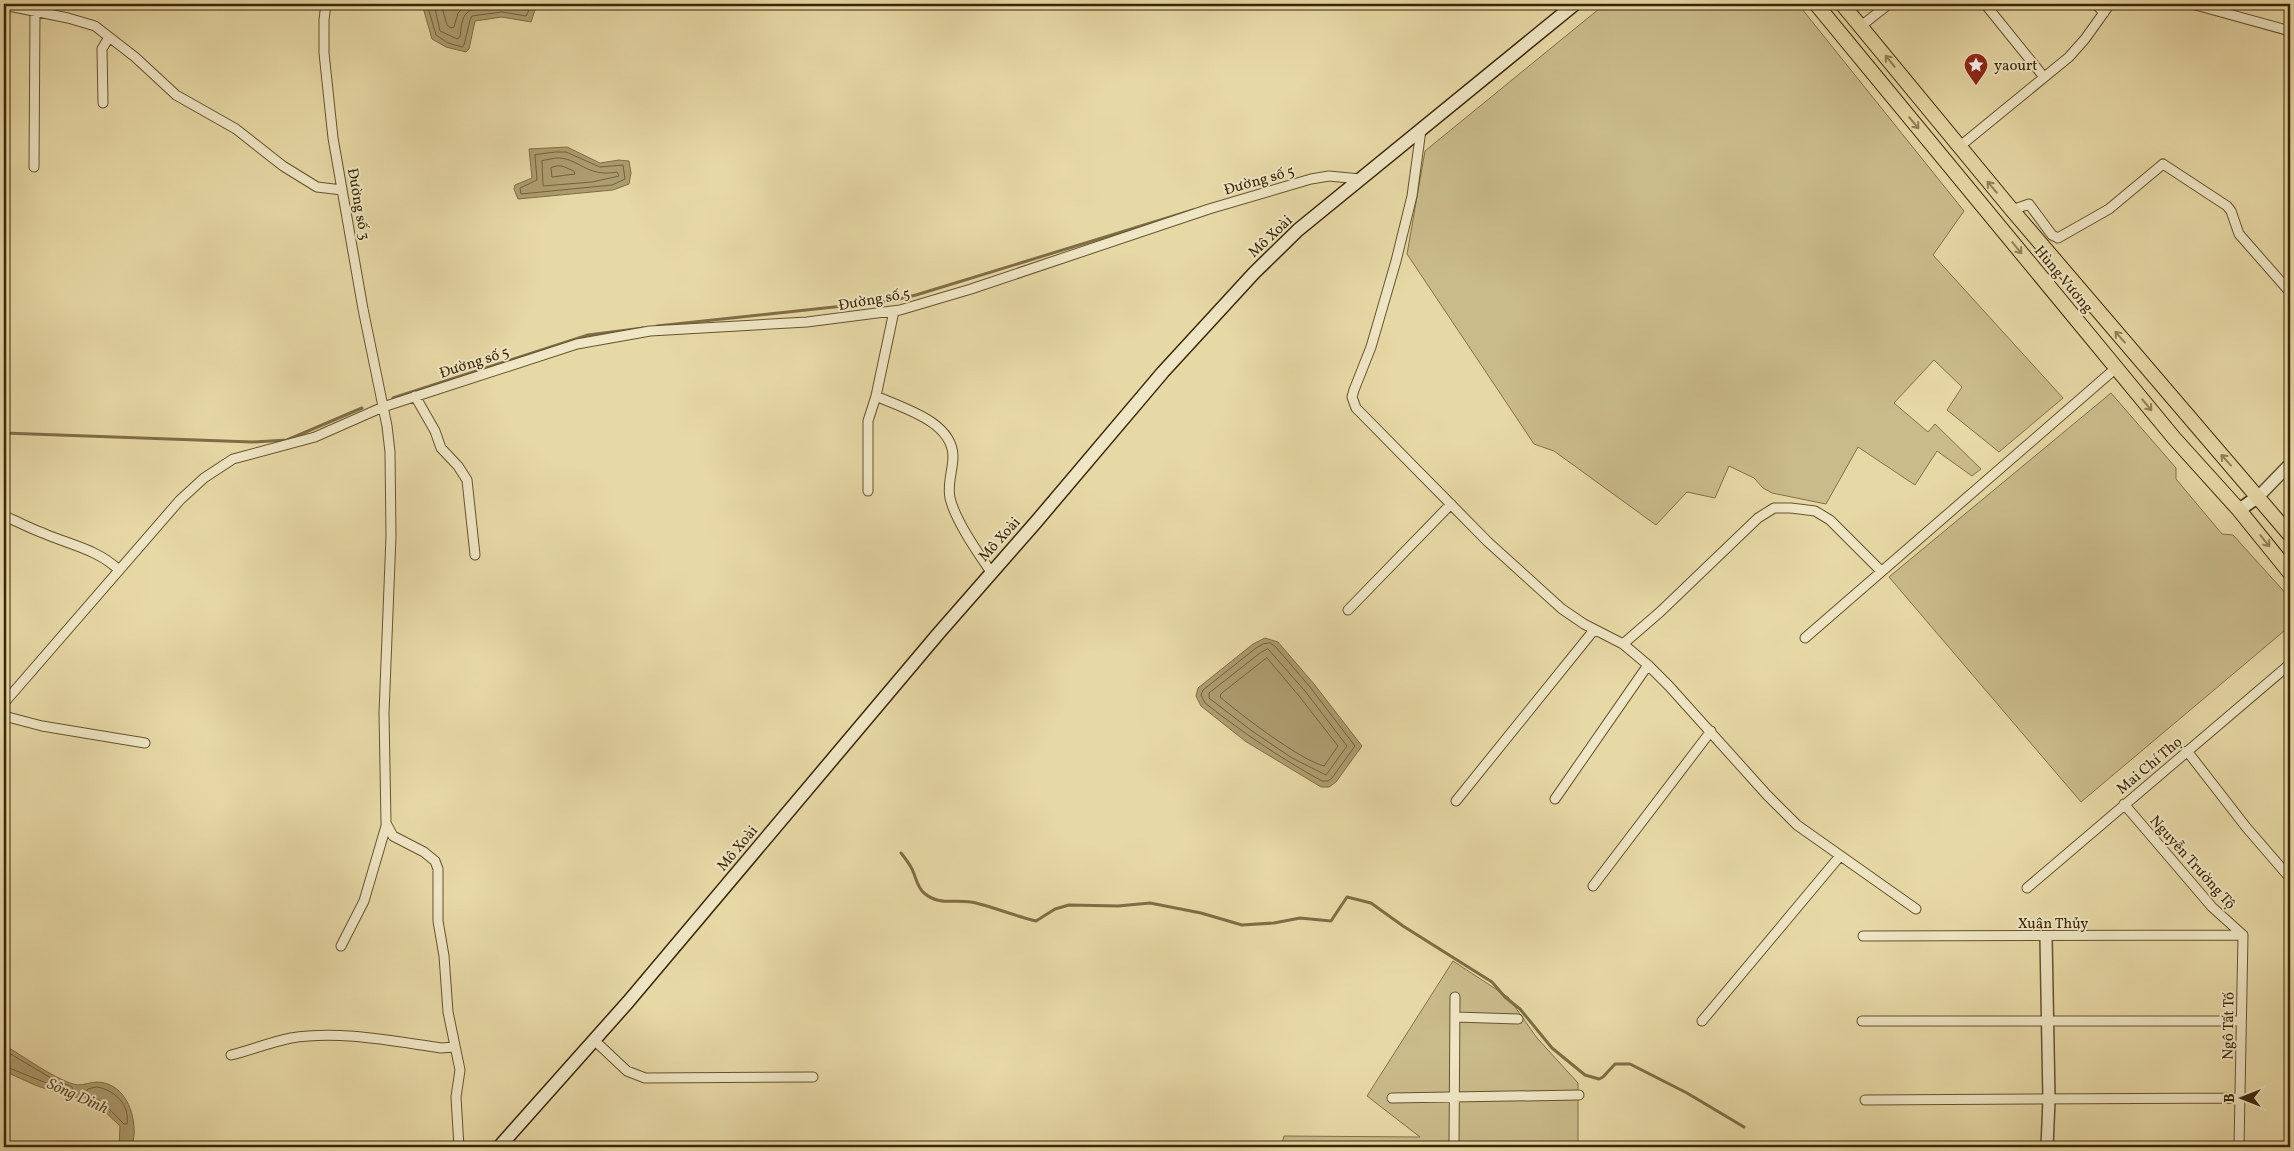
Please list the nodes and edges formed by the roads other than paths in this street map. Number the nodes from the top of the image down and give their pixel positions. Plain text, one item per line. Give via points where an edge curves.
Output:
1 (326, 4) edge
2 (1575, 4) edge
3 (1816, 4) edge
4 (1842, 4) edge
5 (1889, 4) edge
6 (1985, 4) edge
7 (2096, 4) edge
8 (2110, 4) edge
9 (2192, 4) edge
10 (4, 6) edge
11 (34, 11) junction
12 (2104, 13) junction
13 (1861, 26) junction
14 (2290, 31) edge
15 (109, 37) junction
16 (2044, 77) junction
17 (103, 102) dead end
18 (1421, 130) junction
19 (1959, 147) junction
20 (34, 167) dead end
21 (1360, 178) junction
22 (342, 190) junction
23 (2012, 210) junction
24 (2289, 291) dead end
25 (894, 311) junction
26 (2133, 353) junction
27 (2116, 368) junction
28 (415, 396) junction
29 (876, 396) junction
30 (384, 407) junction
31 (2290, 464) edge
32 (868, 491) dead end
33 (2259, 496) junction
34 (1452, 504) junction
35 (2240, 510) junction
36 (4, 516) edge
37 (2290, 535) edge
38 (475, 556) dead end
39 (119, 570) junction
40 (1881, 571) junction
41 (991, 572) junction
42 (2290, 573) edge
43 (1348, 610) dead end
44 (1594, 630) junction
45 (1805, 638) dead end
46 (1623, 644) junction
47 (2290, 664) edge
48 (1648, 665) junction
49 (4, 703) edge
50 (4, 716) edge
51 (1710, 731) junction
52 (145, 743) dead end
53 (2187, 751) junction
54 (1555, 799) dead end
55 (1456, 800) dead end
56 (2124, 804) junction
57 (386, 823) junction
58 (1840, 856) junction
59 (2290, 878) edge
60 (1593, 886) dead end
61 (2027, 888) dead end
62 (1916, 909) dead end
63 (2243, 935) junction
64 (1863, 936) dead end
65 (2046, 936) junction
66 (341, 946) dead end
67 (1455, 997) dead end
68 (1455, 1017) junction
69 (1518, 1020) dead end
70 (2047, 1020) junction
71 (1702, 1021) dead end
72 (1862, 1021) dead end
73 (2241, 1021) junction
74 (594, 1040) junction
75 (454, 1047) junction
76 (231, 1056) dead end
77 (813, 1077) dead end
78 (1579, 1096) dead end
79 (1454, 1097) junction
80 (1392, 1098) dead end
81 (2241, 1098) junction
82 (1865, 1100) dead end
83 (2049, 1100) junction
84 (458, 1147) edge
85 (500, 1147) edge
86 (1454, 1147) edge
87 (2047, 1147) edge
88 (2240, 1147) edge

1 - 22 street, Đường số 3 via 323,37 326,78
2 - 18 main road, Mô Xoài
3 -> 27 main road, Hùng Vương
4 - 13 main road, Hùng Vương
5 - 13 street
6 - 16 street
7 - 12 street
8 - 12 street
9 - 14 street
10 - 11 street
11 - 15 street via 95,26
11 - 20 street
12 - 16 street via 2077,49
19 -> 13 main road, Hùng Vương
15 - 17 street via 102,49
15 - 22 street via 176,95 236,129 283,166 317,187
16 - 19 street
18 - 21 main road, Mô Xoài
18 - 34 street via 1412,196 1396,262 1371,347 1352,397 1356,408
23 -> 19 main road, Hùng Vương
21 - 25 street, Đường số 5 via 1318,177
21 - 41 main road, Mô Xoài via 1291,236 1254,273 1163,372
22 - 30 street, Đường số 3
23 - 24 street via 2029,204 2052,235 2058,238 2109,209 2163,164 2227,206 2239,234
26 -> 23 main road, Hùng Vương
25 - 28 street, Đường số 5 via 807,322 650,332 588,341
25 - 29 street
26 - 27 main road
33 -> 26 main road, Hùng Vương
27 -> 35 main road, Hùng Vương
27 - 40 street
28 - 30 street, Đường số 5
28 - 38 street via 444,452 467,480
29 - 32 street via 868,420
29 - 41 street via 927,420 950,438 953,453 950,499
30 - 39 street, Đường số 5 via 315,437 244,455 222,465 180,500
30 - 57 street, Đường số 3 via 392,499 385,667
31 - 33 street
33 - 35 main road
33 - 37 main road, Hùng Vương
34 - 43 street
34 - 44 street via 1488,542 1562,609
35 -> 42 main road, Hùng Vương
36 - 39 street via 92,550
39 - 49 street, Đường số 5
40 - 45 street
40 - 46 street via 1823,515 1806,509 1774,508 1758,518
41 - 74 main road, Mô Xoài
44 - 46 street
44 - 55 street
46 - 48 street
47 - 53 street, Mai Chí Thọ
48 - 51 street
48 - 54 street
50 - 52 street via 42,726
51 - 58 street via 1783,812
51 - 60 street
53 - 56 street, Mai Chí Thọ
53 - 59 street
56 - 61 street, Mai Chí Thọ
56 - 63 street, Nguyễn Trường Tộ via 2212,907
57 - 66 street, Đường số 3 via 364,901
57 - 75 street via 393,836 424,852 437,865 438,921
58 - 62 street
58 - 71 street
63 - 65 street, Xuân Thủy
63 - 73 street, Ngô Tất Tố
64 - 65 street, Xuân Thủy
65 - 70 street
67 - 68 street
68 - 69 street
68 - 79 street
70 - 72 street
70 - 73 street
70 - 83 street
73 - 81 street, Ngô Tất Tố
74 - 77 street via 627,1072 644,1078
74 - 85 main road, Mô Xoài
75 - 76 street via 317,1036 282,1040
75 - 84 street via 460,1070 456,1097
78 - 79 street
79 - 80 street
79 - 86 street
81 - 83 street
81 - 88 street, Ngô Tất Tố
82 - 83 street
83 - 87 street

